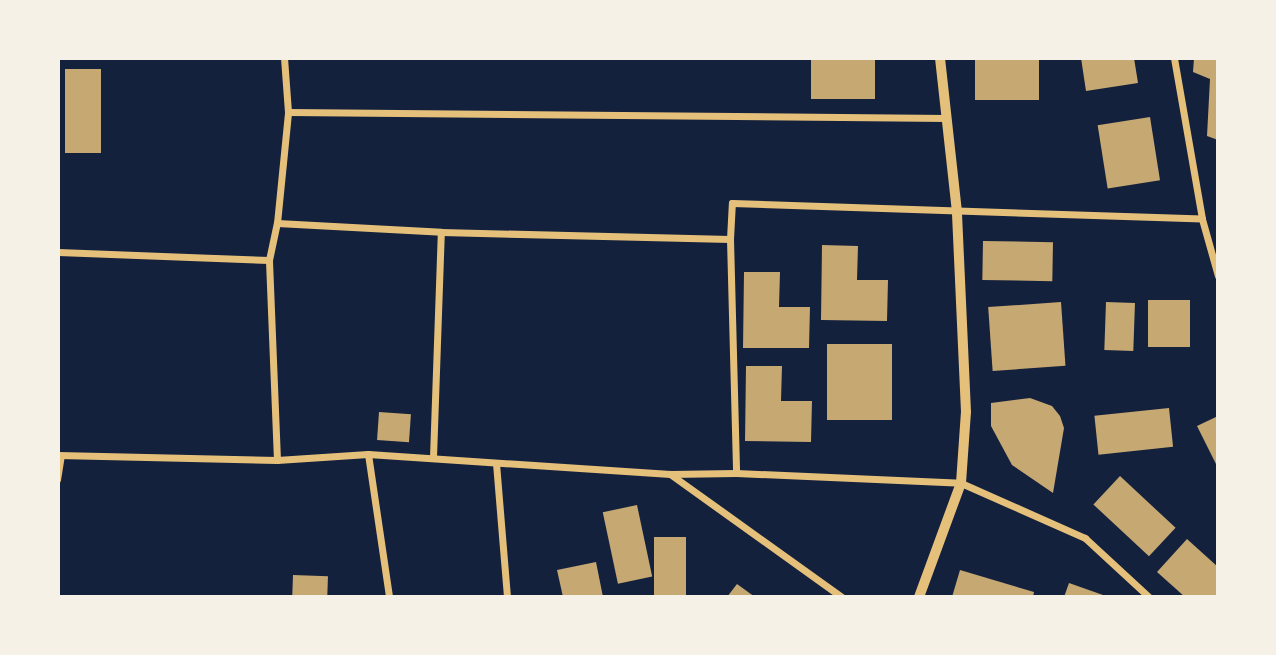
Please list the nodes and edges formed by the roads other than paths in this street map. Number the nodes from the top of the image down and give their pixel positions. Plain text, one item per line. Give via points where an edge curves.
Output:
1 (284, 58) edge
2 (940, 58) edge
3 (1174, 58) edge
4 (288, 112) junction
5 (947, 118) junction
6 (957, 212) junction
7 (1202, 219) junction
8 (276, 223) junction
9 (441, 232) junction
10 (730, 239) junction
11 (58, 252) edge
12 (269, 260) junction
13 (1218, 276) edge
14 (368, 454) junction
15 (60, 455) edge
16 (433, 457) junction
17 (277, 460) junction
18 (496, 463) junction
19 (736, 473) junction
20 (670, 474) junction
21 (58, 480) edge
22 (961, 483) junction
23 (389, 597) edge
24 (507, 597) edge
25 (842, 597) edge
26 (919, 597) edge
27 (1149, 597) edge

1 - 4 street
2 - 5 street
3 - 7 street
4 - 5 street
4 - 8 street
5 - 6 street
6 - 7 street
6 - 10 street via 732,203
6 - 22 street via 966,412
7 - 13 street
8 - 9 street
8 - 12 street
9 - 10 street
9 - 16 street
10 - 19 street
11 - 12 street
12 - 17 street
14 - 16 street
14 - 17 street
14 - 23 street
15 - 17 street
15 - 21 lane
16 - 18 street
18 - 20 street
18 - 24 street
19 - 20 street
19 - 22 street
20 - 25 street
22 - 26 street
22 - 27 street via 1085,538

